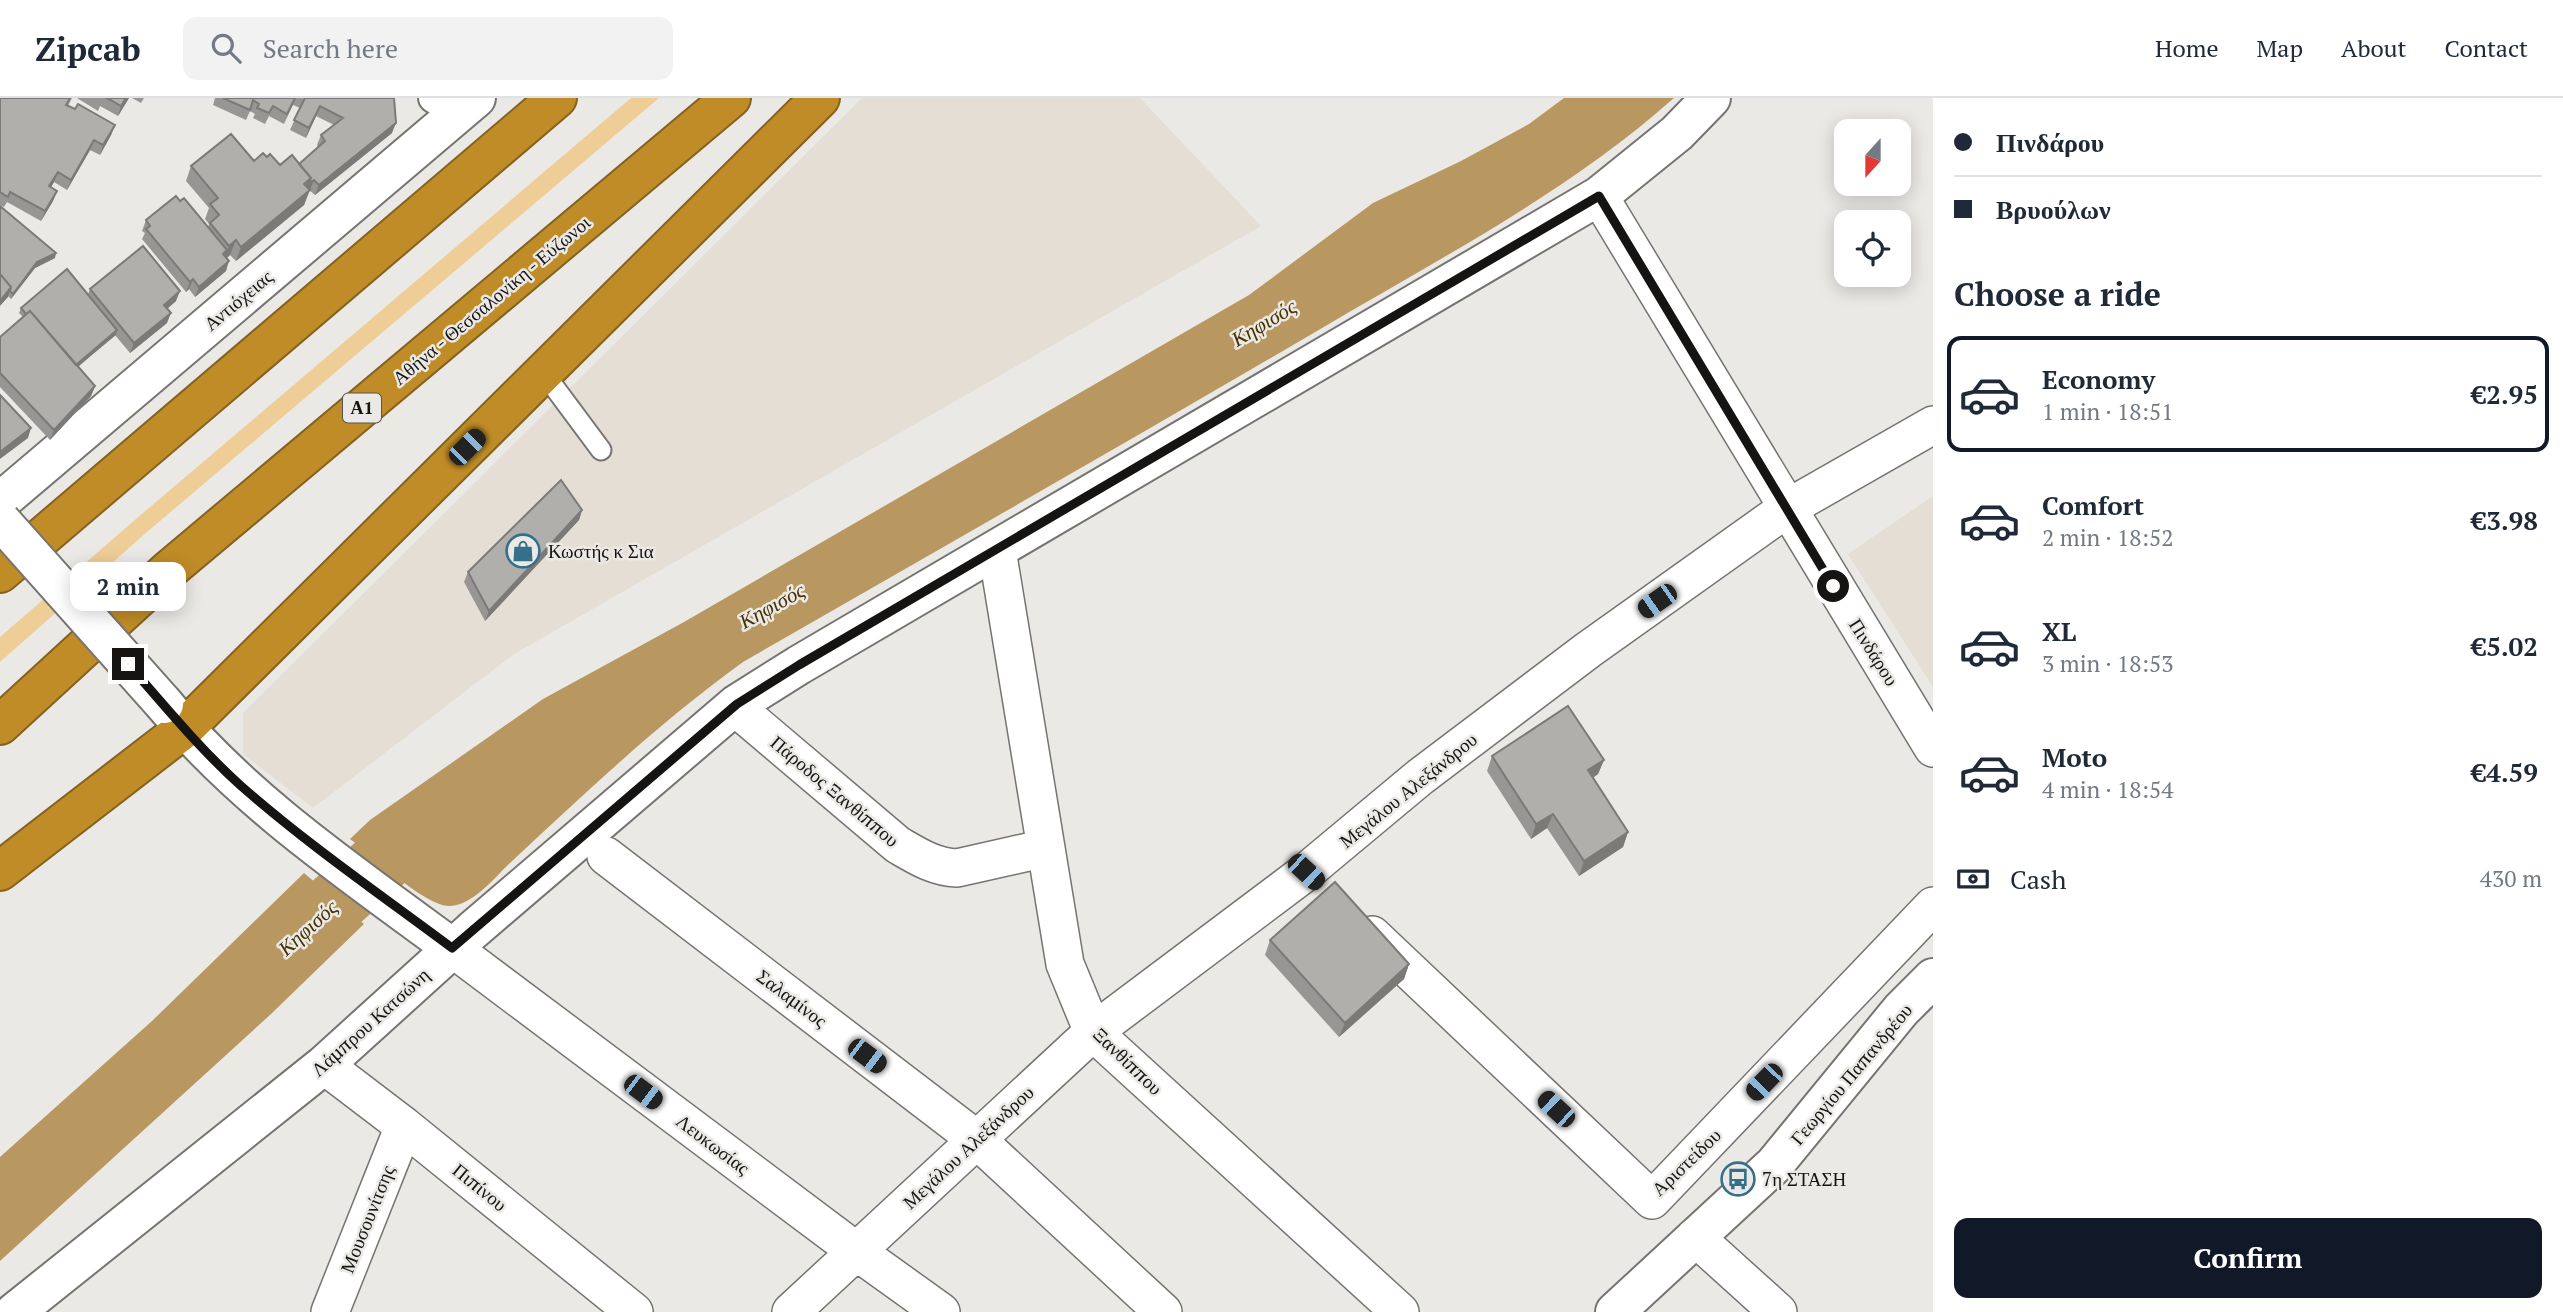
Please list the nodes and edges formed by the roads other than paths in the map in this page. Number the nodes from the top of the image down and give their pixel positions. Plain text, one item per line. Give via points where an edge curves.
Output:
1 (557, 98) edge
2 (731, 98) edge
3 (820, 98) edge
4 (1711, 98) edge
5 (456, 103) edge
6 (1599, 196) junction
7 (543, 372) junction
8 (1933, 425) edge
9 (601, 450) dead end
10 (1786, 509) junction
11 (0, 514) edge
12 (997, 550) junction
13 (0, 573) edge
14 (174, 717) junction
15 (748, 718) dead end
16 (0, 725) edge
17 (1933, 748) edge
18 (1046, 848) junction
19 (606, 856) dead end
20 (0, 871) edge
21 (1325, 891) junction
22 (1933, 906) edge
23 (441, 940) junction
24 (1933, 978) edge
25 (1093, 1032) junction
26 (324, 1065) junction
27 (404, 1126) junction
28 (976, 1139) junction
29 (1695, 1237) junction
30 (856, 1251) junction
31 (15, 1312) edge
32 (330, 1312) edge
33 (634, 1312) edge
34 (791, 1312) edge
35 (941, 1312) edge
36 (1163, 1312) edge
37 (1400, 1312) edge
38 (1615, 1312) edge
39 (1778, 1312) edge

1 - 13 highway
2 - 16 highway, Αθήνα - Θεσσαλονίκη - Εύζωνοι / Α1 via 170,569
3 - 7 highway
4 - 6 street, Λάμπρου Κατσώνη via 1677,133
5 - 11 street, Αντιόχειας
6 - 10 street, Πινδάρου
6 - 12 street, Λάμπρου Κατσώνη
7 - 9 lane
7 - 14 highway
8 - 10 street, Μεγάλου Αλεξάνδρου
10 - 17 street, Πινδάρου
10 - 21 street, Μεγάλου Αλεξάνδρου via 1587,650 1420,777
11 - 14 street, bridge
12 - 18 street, Ξανθίππου
12 - 23 street, Λάμπρου Κατσώνη via 737,704
14 - 20 highway
14 - 23 street via 239,784
15 - 18 street, Πάροδος Ξανθίππου via 898,845 925,861 957,868
18 - 25 street, Ξανθίππου via 1066,964
19 - 28 street, Σαλαμίνος
21 - 22 street, Αριστείδου via 1652,1200
21 - 25 street, Μεγάλου Αλεξάνδρου
23 - 26 street, Λάμπρου Κατσώνη
23 - 30 street, Λευκωσίας
24 - 29 street, Γεωργίου Παπανδρέου via 1901,1010 1774,1165
25 - 28 street, Μεγάλου Αλεξάνδρου
25 - 37 street, Ξανθίππου
26 - 27 street, Πιπίνου
26 - 31 street, Λάμπρου Κατσώνη
27 - 32 street, Μουσουνίτσης
27 - 33 street, Πιπίνου
28 - 30 street, Μεγάλου Αλεξάνδρου
28 - 36 street, Σαλαμίνος
29 - 38 street, Γεωργίου Παπανδρέου
29 - 39 street
30 - 34 street, Μεγάλου Αλεξάνδρου
30 - 35 street, Λευκωσίας

